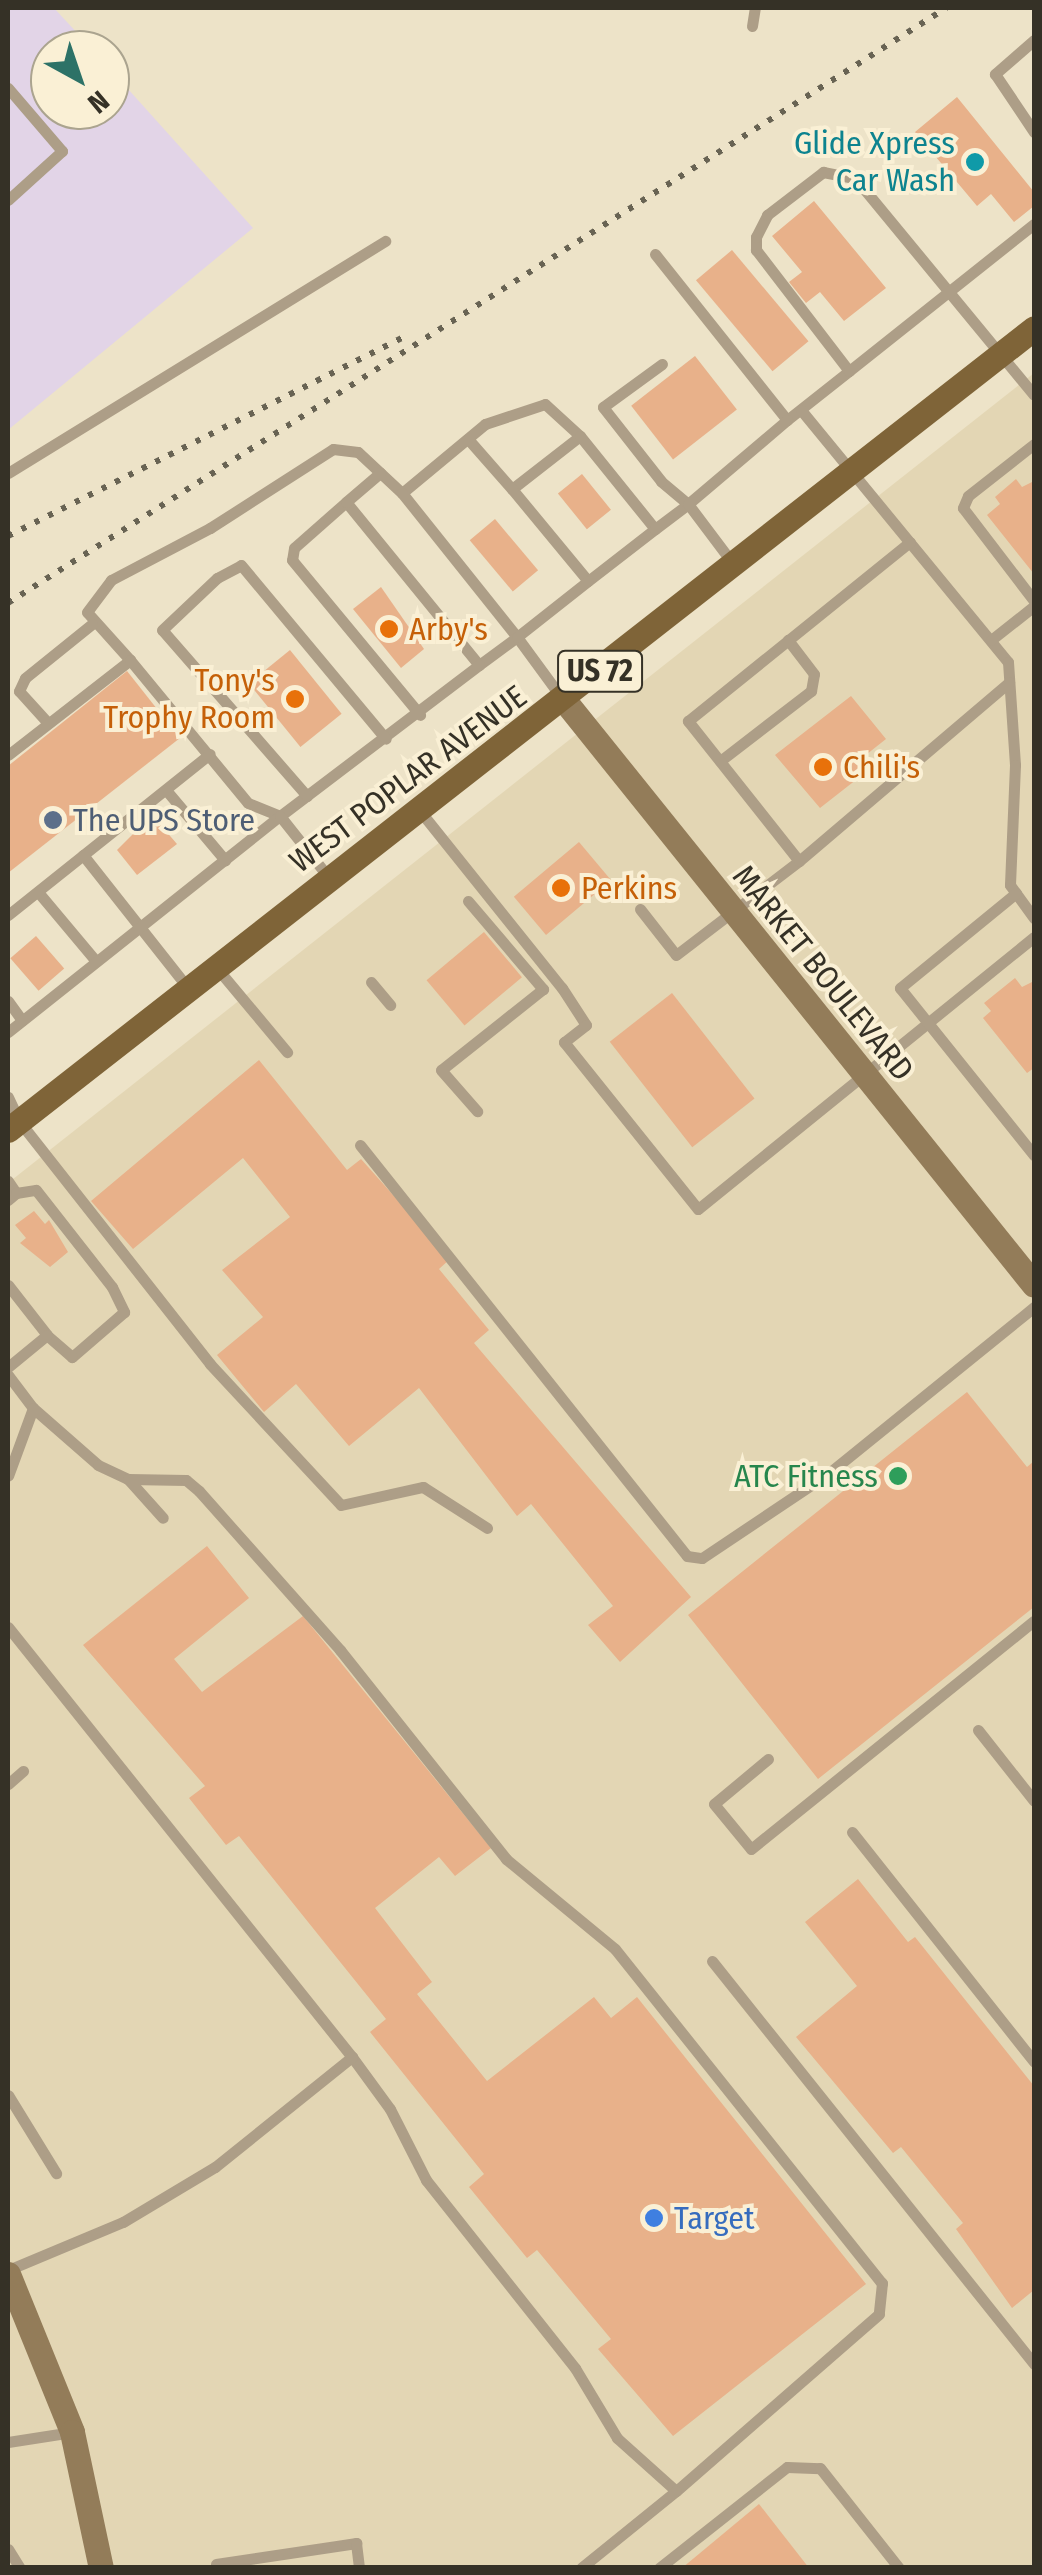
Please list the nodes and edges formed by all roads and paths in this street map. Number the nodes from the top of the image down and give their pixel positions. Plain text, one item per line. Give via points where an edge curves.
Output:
1 (755, 8) edge
2 (752, 26) dead end
3 (1034, 40) edge
4 (8, 88) edge
5 (1034, 132) edge
6 (8, 200) edge
7 (1034, 224) edge
8 (384, 241) dead end
9 (655, 254) dead end
10 (949, 291) junction
11 (1034, 328) edge
12 (1002, 354) junction
13 (662, 364) dead end
14 (849, 371) junction
15 (1034, 395) edge
16 (801, 410) junction
17 (788, 420) junction
18 (580, 436) junction
19 (468, 438) junction
20 (1034, 444) edge
21 (852, 472) junction
22 (8, 473) edge
23 (380, 473) junction
24 (512, 489) junction
25 (402, 493) junction
26 (346, 502) junction
27 (688, 504) junction
28 (655, 529) junction
29 (910, 542) junction
30 (734, 566) junction
31 (588, 581) junction
32 (1034, 603) edge
33 (92, 624) junction
34 (517, 636) junction
35 (788, 640) junction
36 (991, 640) junction
37 (130, 660) junction
38 (478, 665) junction
39 (1009, 682) junction
40 (564, 700) junction
41 (420, 715) junction
42 (48, 724) junction
43 (386, 740) junction
44 (210, 754) junction
45 (8, 755) edge
46 (720, 761) junction
47 (166, 790) junction
48 (307, 796) junction
49 (420, 810) junction
50 (280, 816) junction
51 (83, 855) junction
52 (226, 860) junction
53 (799, 861) junction
54 (330, 880) junction
55 (38, 892) junction
56 (1016, 893) junction
57 (468, 900) dead end
58 (640, 909) dead end
59 (730, 910) junction
60 (8, 915) edge
61 (1034, 918) edge
62 (142, 928) junction
63 (1034, 937) edge
64 (96, 962) junction
65 (216, 967) junction
66 (371, 982) dead end
67 (188, 988) junction
68 (8, 1001) edge
69 (390, 1004) dead end
70 (22, 1020) junction
71 (927, 1024) junction
72 (8, 1032) edge
73 (287, 1052) dead end
74 (865, 1075) junction
75 (8, 1097) edge
76 (477, 1111) dead end
77 (13, 1125) edge
78 (360, 1145) dead end
79 (1034, 1155) edge
80 (8, 1181) edge
81 (12, 1196) edge
82 (8, 1285) edge
83 (1034, 1285) edge
84 (1034, 1307) edge
85 (47, 1335) junction
86 (8, 1367) edge
87 (8, 1376) edge
88 (33, 1408) junction
89 (8, 1476) edge
90 (128, 1479) junction
91 (163, 1518) dead end
92 (487, 1528) dead end
93 (1034, 1621) edge
94 (8, 1626) edge
95 (978, 1730) dead end
96 (768, 1758) dead end
97 (23, 1771) dead end
98 (8, 1784) edge
99 (1034, 1801) edge
100 (852, 1832) dead end
101 (712, 1961) dead end
102 (352, 2058) junction
103 (1034, 2062) edge
104 (8, 2095) edge
105 (56, 2173) dead end
106 (8, 2272) edge
107 (1034, 2364) edge
108 (72, 2432) junction
109 (8, 2442) edge
110 (676, 2491) junction
111 (8, 2549) edge
112 (216, 2564) dead end
113 (20, 2568) edge
114 (101, 2568) edge
115 (359, 2568) edge
116 (581, 2568) edge
117 (659, 2568) edge
118 (899, 2568) edge

1 - 2 lane
3 - 5 lane via 995,74
4 - 6 lane via 62,151
7 - 10 lane
8 - 22 lane
9 - 17 lane
10 - 12 lane
10 - 14 lane
10 - 14 lane via 855,178 823,172 767,215 756,250
11 - 12 main road, WEST POPLAR AVENUE / US 72
12 - 15 lane
12 - 21 main road, WEST POPLAR AVENUE / US 72
13 - 27 lane via 603,407 661,482
14 - 16 lane
16 - 17 lane
16 - 21 lane
17 - 27 lane
18 - 19 lane via 545,404 485,424
18 - 24 lane
18 - 28 lane
19 - 24 lane
19 - 25 lane
20 - 32 lane via 968,496 963,508
21 - 29 lane
21 - 30 main road, WEST POPLAR AVENUE / US 72
23 - 25 lane
23 - 26 lane
23 - 33 lane via 358,452 334,449 311,459 210,528 111,580 87,612
24 - 31 lane
25 - 34 lane
26 - 38 lane
26 - 41 lane via 294,548 292,560
27 - 28 lane
27 - 30 lane
28 - 31 lane
29 - 35 lane
29 - 36 lane
30 - 40 main road, WEST POPLAR AVENUE / US 72
31 - 34 lane
32 - 36 lane
33 - 37 lane
33 - 42 lane via 24,678 19,690
34 - 38 lane
34 - 40 lane
35 - 46 lane via 814,674 812,691
35 - 46 lane via 688,721
36 - 39 lane via 1008,662
37 - 42 lane
37 - 44 lane
38 - 41 lane
39 - 53 lane
39 - 56 lane via 1010,885
40 - 49 main road, WEST POPLAR AVENUE / US 72
40 - 59 street, MARKET BOULEVARD
41 - 43 lane
42 - 45 lane
43 - 48 lane
43 - 48 lane via 241,565 218,578 162,630
44 - 47 lane
44 - 50 lane via 248,802
46 - 53 lane
47 - 51 lane
47 - 52 lane
48 - 50 lane
49 - 54 main road, WEST POPLAR AVENUE / US 72
49 - 74 lane via 562,988 586,1025 564,1042 698,1209
50 - 52 lane
50 - 54 lane
51 - 55 lane
51 - 62 lane
52 - 62 lane
53 - 59 lane
54 - 65 main road, WEST POPLAR AVENUE / US 72
55 - 60 lane
55 - 64 lane
56 - 61 lane
56 - 71 lane via 900,988
57 - 76 lane via 543,988 442,1070
58 - 59 lane via 676,955
59 - 74 street, MARKET BOULEVARD
62 - 64 lane
62 - 67 lane
63 - 71 lane
64 - 70 lane
65 - 67 main road, WEST POPLAR AVENUE / US 72
65 - 73 lane
66 - 69 lane
67 - 77 main road, WEST POPLAR AVENUE / US 72
68 - 70 lane
70 - 72 lane
71 - 74 lane
71 - 79 lane
74 - 83 street, MARKET BOULEVARD
75 - 77 lane
77 - 92 lane via 210,1364 341,1506 424,1487
78 - 84 lane via 687,1556 702,1558 829,1473
80 - 81 lane
81 - 85 lane via 36,1190 112,1286 124,1312 72,1357
82 - 85 lane
85 - 86 lane
87 - 88 lane
88 - 89 lane
88 - 90 lane via 69,1446
90 - 91 lane
90 - 110 lane via 166,1476 199,1491 340,1650 506,1859 615,1949 882,2283 879,2314
93 - 96 lane via 751,1849 714,1804
94 - 102 lane
95 - 99 lane
97 - 98 lane
100 - 103 lane
101 - 107 lane
102 - 106 lane via 214,2167 123,2222
102 - 110 lane via 390,2109 426,2180 575,2368 617,2438
104 - 105 lane
106 - 108 street
108 - 109 lane
108 - 114 street
110 - 116 lane
111 - 113 lane
112 - 115 lane via 356,2544
117 - 118 lane via 787,2468 820,2468

